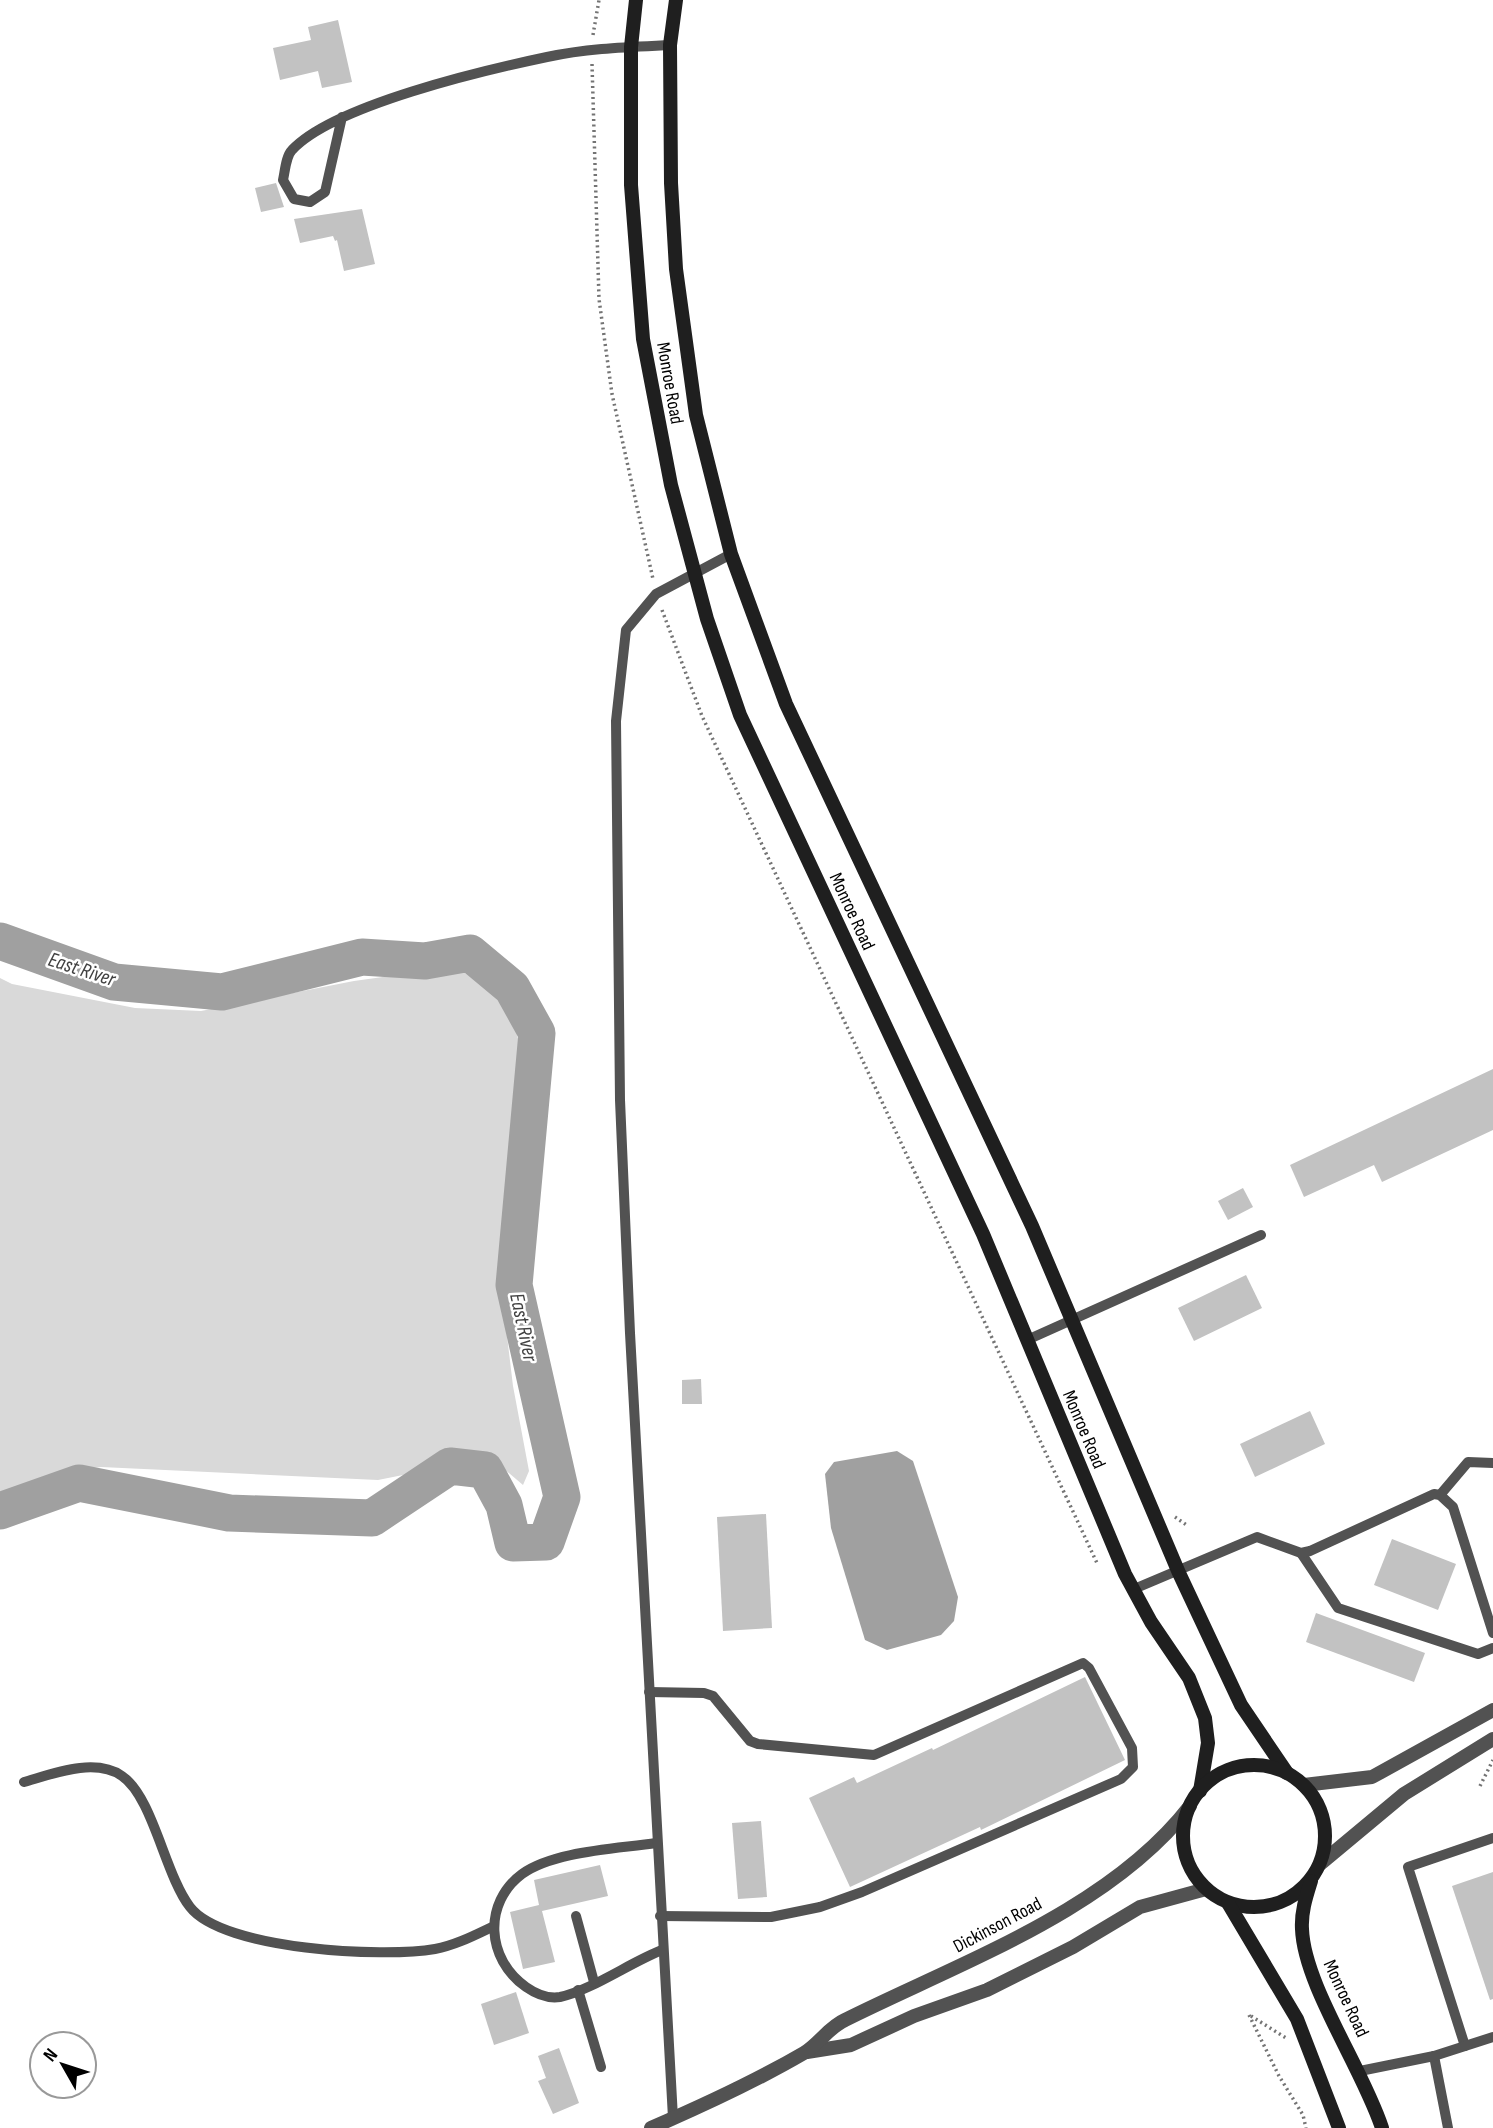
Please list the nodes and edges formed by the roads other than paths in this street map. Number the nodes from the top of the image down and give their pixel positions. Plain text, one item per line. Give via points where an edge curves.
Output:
1 (636, 0) edge
2 (676, 0) edge
3 (670, 46) junction
4 (631, 47) junction
5 (342, 117) junction
6 (731, 554) junction
7 (693, 573) junction
8 (1261, 1235) dead end
9 (1071, 1319) junction
10 (1027, 1340) junction
11 (1493, 1463) edge
12 (1440, 1495) junction
13 (1301, 1553) junction
14 (1179, 1573) junction
15 (1134, 1590) junction
16 (1493, 1633) edge
17 (1493, 1648) edge
18 (649, 1692) junction
19 (1493, 1710) edge
20 (1493, 1739) edge
21 (1287, 1773) junction
22 (24, 1782) dead end
23 (1304, 1785) junction
24 (1200, 1791) junction
25 (1190, 1806) junction
26 (1493, 1838) edge
27 (656, 1843) junction
28 (1320, 1864) junction
29 (1311, 1879) junction
30 (1206, 1889) junction
31 (1228, 1903) junction
32 (576, 1916) dead end
33 (660, 1916) junction
34 (494, 1926) junction
35 (662, 1950) junction
36 (594, 1982) junction
37 (578, 1990) junction
38 (1493, 2037) edge
39 (1465, 2046) junction
40 (806, 2052) junction
41 (1434, 2056) junction
42 (601, 2067) dead end
43 (1360, 2071) junction
44 (673, 2118) junction
45 (651, 2128) edge
46 (1339, 2128) edge
47 (1382, 2128) edge
48 (1448, 2128) edge

1 - 4 main road, Monroe Road
2 - 3 main road, Monroe Road
3 - 4 lane
3 - 6 main road, Monroe Road via 671,183 683,334 702,439
4 - 5 lane via 548,56 392,98
4 - 7 main road, Monroe Road via 631,185 643,339
5 - 5 lane via 290,151 283,180 294,199 310,202 325,192
6 - 7 lane
6 - 9 main road, Monroe Road via 786,704 1032,1226
7 - 10 main road, Monroe Road via 740,715 983,1234
7 - 18 lane via 656,594 625,630 616,721 621,1100
8 - 9 lane
9 - 10 lane
9 - 14 main road, Monroe Road
10 - 15 main road, Monroe Road
11 - 12 lane via 1468,1462
12 - 13 lane
12 - 16 lane via 1453,1507
13 - 14 lane via 1257,1537
13 - 17 lane via 1338,1608 1478,1654
14 - 15 lane
14 - 21 main road, Monroe Road via 1241,1705
15 - 24 main road, Monroe Road via 1189,1678 1205,1718 1208,1744
18 - 27 lane
18 - 33 lane via 713,1696 750,1741 758,1744 874,1755 1083,1663 1132,1748 1133,1767 1121,1779 820,1907 771,1917
19 - 23 street via 1372,1777
20 - 28 street via 1404,1794
21 - 23 main road
21 - 24 main road via 1250,1766 1214,1778
22 - 34 lane via 98,1768 120,1774 149,1817 191,1909 230,1933 319,1948 402,1951 453,1945
23 - 28 main road via 1324,1822
24 - 25 main road
25 - 30 main road via 1185,1850 1192,1872
25 - 40 street, Dickinson Road via 1151,1849 1079,1900 968,1962 841,2021
26 - 39 lane via 1408,1867
27 - 33 lane
27 - 34 lane via 538,1865 502,1894
28 - 29 main road
29 - 31 main road via 1294,1895 1273,1905 1251,1908
29 - 43 main road, Monroe Road via 1303,1918 1305,1952
30 - 31 main road
30 - 40 street, Dickinson Road via 1140,1907 986,1990 851,2045
31 - 46 main road via 1297,2019
32 - 36 lane
33 - 35 lane
34 - 37 lane via 501,1962 523,1985 547,1997
35 - 36 lane
35 - 44 lane
36 - 37 lane
37 - 42 lane
38 - 39 lane
39 - 41 lane
40 - 44 street, Dickinson Road
41 - 43 lane
41 - 48 lane
43 - 47 main road, Monroe Road
44 - 45 street, Dickinson Road

